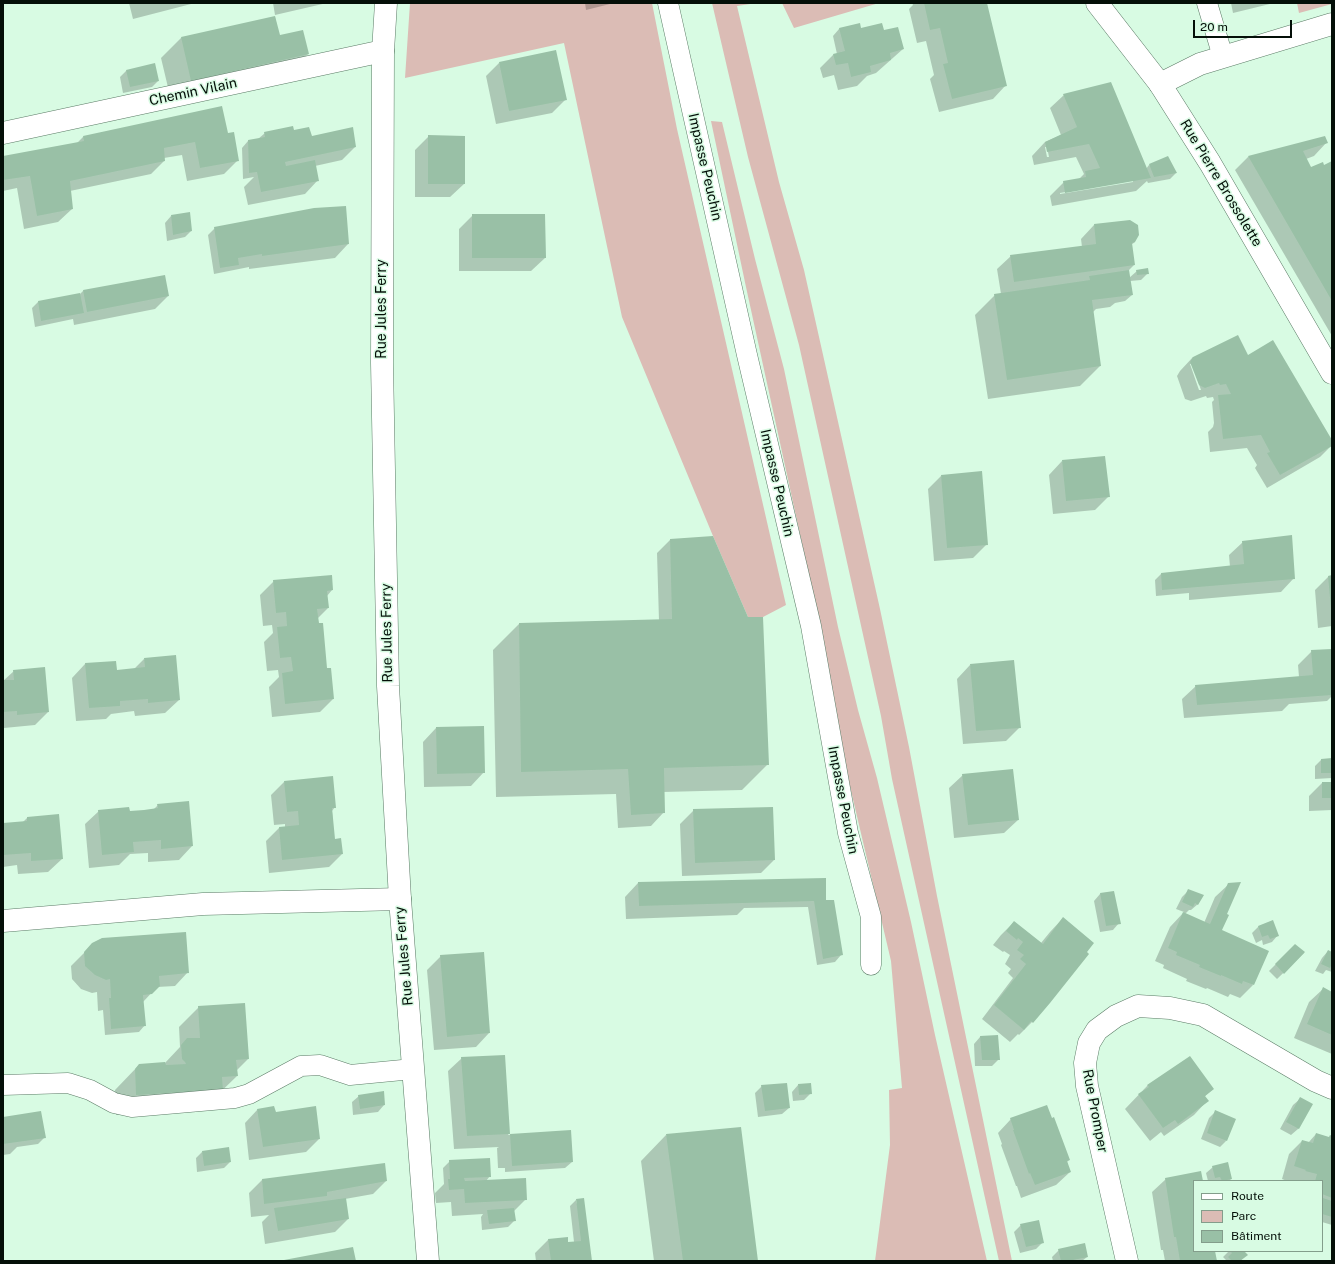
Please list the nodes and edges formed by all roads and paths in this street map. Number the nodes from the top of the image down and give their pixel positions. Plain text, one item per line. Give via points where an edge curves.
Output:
1 (386, 3) edge
2 (668, 3) edge
3 (1096, 3) edge
4 (1207, 3) edge
5 (1332, 24) edge
6 (383, 51) junction
7 (1223, 57) junction
8 (1160, 84) junction
9 (3, 133) edge
10 (1332, 373) edge
11 (400, 899) junction
12 (3, 921) edge
13 (871, 965) dead end
14 (414, 1069) junction
15 (3, 1085) edge
16 (1332, 1088) edge
17 (428, 1261) edge
18 (1126, 1261) edge

1 - 6 street, Rue Jules Ferry
2 - 13 lane, Impasse Peuchin via 746,355 810,626 848,833 871,917
3 - 8 street, Rue Pierre Brossolette
4 - 7 lane
5 - 7 street
6 - 9 street, Chemin Vilain
6 - 11 street, Rue Jules Ferry via 382,363 388,686
7 - 8 street via 1200,64
8 - 10 street, Rue Pierre Brossolette via 1210,163
11 - 12 street via 203,904
11 - 14 street, Rue Jules Ferry
14 - 15 lane via 350,1075 320,1065 301,1066 250,1094 235,1098 132,1108 68,1083
14 - 17 street, Rue Jules Ferry
16 - 18 street, Rue Promper via 1203,1015 1170,1008 1138,1006 1116,1016 1097,1030 1090,1043 1085,1063

